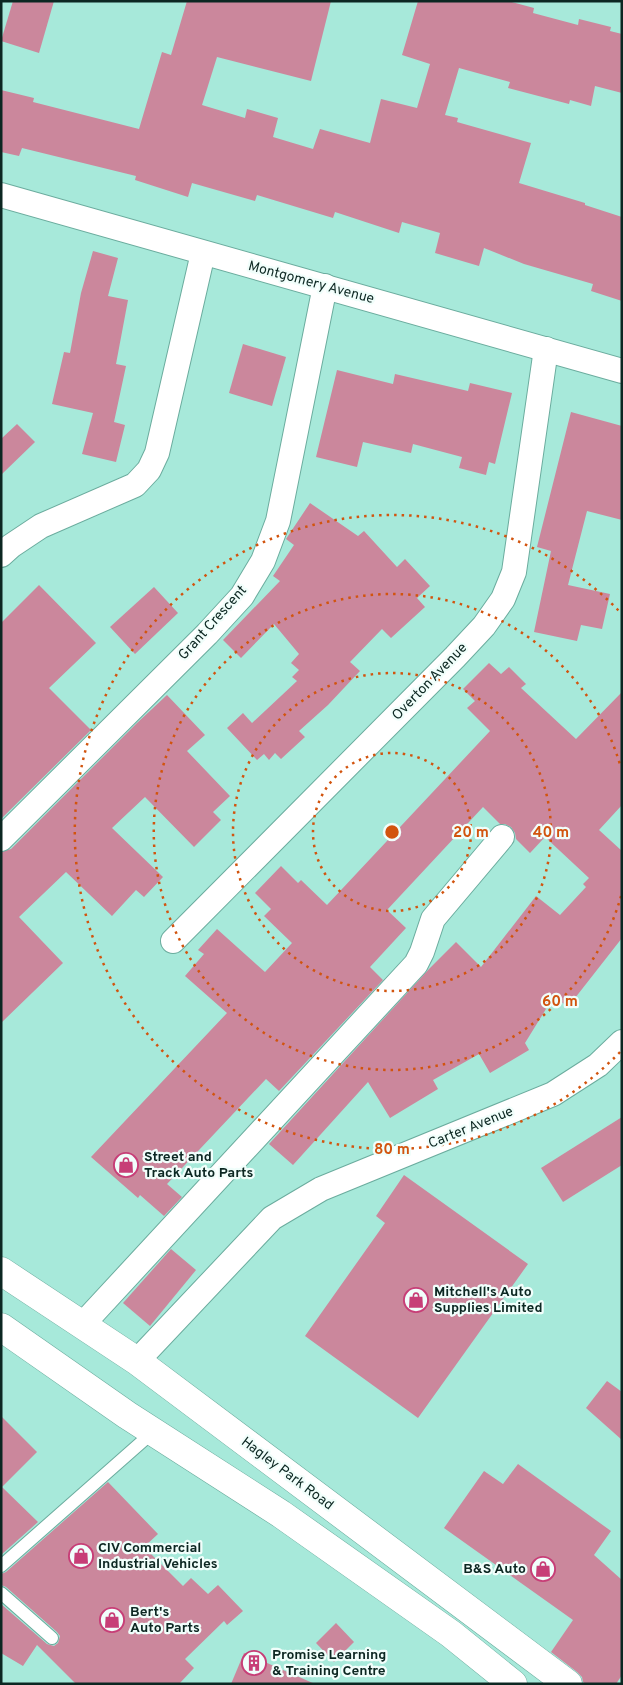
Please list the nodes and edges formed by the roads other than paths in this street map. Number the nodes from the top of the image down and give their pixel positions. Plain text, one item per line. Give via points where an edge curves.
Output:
1 (1, 195) edge
2 (203, 253) junction
3 (325, 286) junction
4 (546, 350) junction
5 (622, 371) edge
6 (1, 555) edge
7 (502, 838) dead end
8 (1, 839) edge
9 (173, 941) dead end
10 (622, 1042) edge
11 (1, 1271) edge
12 (82, 1325) junction
13 (1, 1327) edge
14 (137, 1362) junction
15 (153, 1432) junction
16 (1, 1566) edge
17 (1, 1593) edge
18 (52, 1638) dead end
19 (513, 1684) edge
20 (568, 1684) edge

1 - 2 street, Montgomery Avenue
2 - 3 street, Montgomery Avenue
2 - 6 street via 157,453 149,470 135,485 41,526
3 - 4 street, Montgomery Avenue
3 - 8 street, Grant Crescent via 278,521 263,561 242,596 200,641
4 - 5 street, Montgomery Avenue
4 - 9 street, Overton Avenue via 514,572 502,599 484,626 455,657
7 - 12 street via 433,919 416,964
10 - 14 street, Carter Avenue via 598,1065 554,1094 321,1190 272,1218
11 - 12 main road, Hagley Park Road
12 - 14 main road, Hagley Park Road
13 - 15 main road
14 - 20 main road, Hagley Park Road
15 - 16 lane
15 - 19 main road via 281,1514 451,1634
17 - 18 lane

